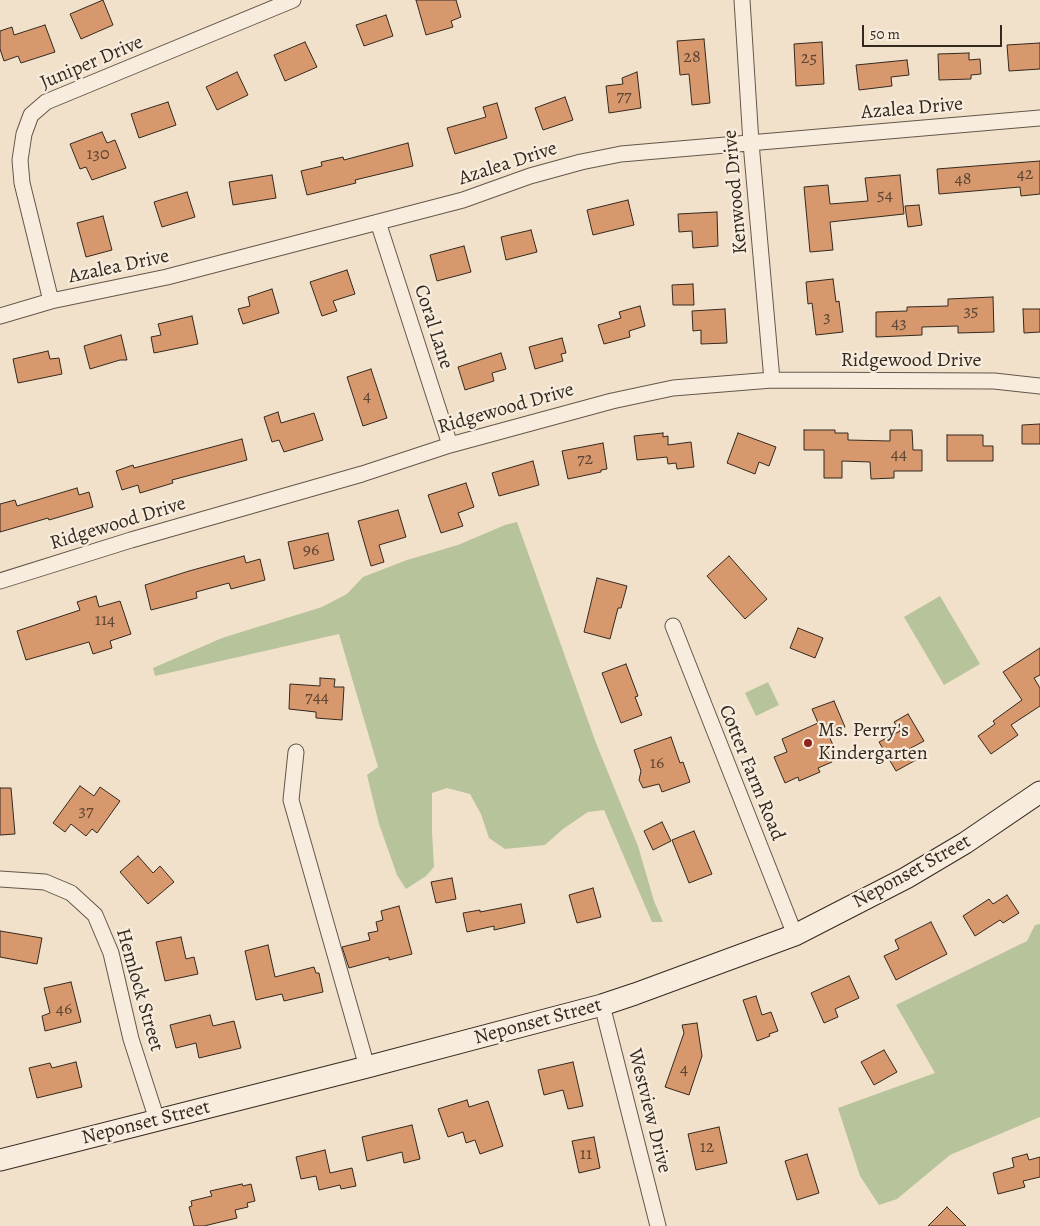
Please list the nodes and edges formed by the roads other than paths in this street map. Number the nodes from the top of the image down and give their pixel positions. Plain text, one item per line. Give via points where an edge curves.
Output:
1 (293, 0) edge
2 (742, 0) edge
3 (1040, 118) edge
4 (751, 143) junction
5 (378, 222) junction
6 (51, 301) junction
7 (0, 316) edge
8 (772, 380) junction
9 (1040, 386) edge
10 (450, 445) junction
11 (0, 581) edge
12 (673, 626) dead end
13 (296, 752) dead end
14 (1040, 792) edge
15 (0, 879) edge
16 (795, 935) junction
17 (602, 1005) junction
18 (367, 1067) junction
19 (157, 1120) junction
20 (0, 1160) edge
21 (658, 1226) edge

1 - 6 street, Juniper Drive via 46,102 31,115 20,160 22,183
2 - 4 street, Kenwood Drive
3 - 4 street, Azalea Drive
4 - 5 street, Azalea Drive via 621,154 581,162 463,200
4 - 8 street, Kenwood Drive
5 - 6 street, Azalea Drive via 167,277
5 - 10 street, Coral Lane
6 - 7 street, Azalea Drive
8 - 9 street, Ridgewood Drive via 994,381
8 - 10 street, Ridgewood Drive via 673,388 612,401
10 - 11 street, Ridgewood Drive
12 - 16 street, Cotter Farm Road
13 - 18 street via 291,800
14 - 16 main road, Neponset Street via 906,878
15 - 19 street, Hemlock Street via 46,882 72,894 95,915 111,953 131,1039
16 - 17 main road, Neponset Street
17 - 18 main road, Neponset Street
17 - 21 street, Westview Drive
18 - 19 main road, Neponset Street
19 - 20 main road, Neponset Street

